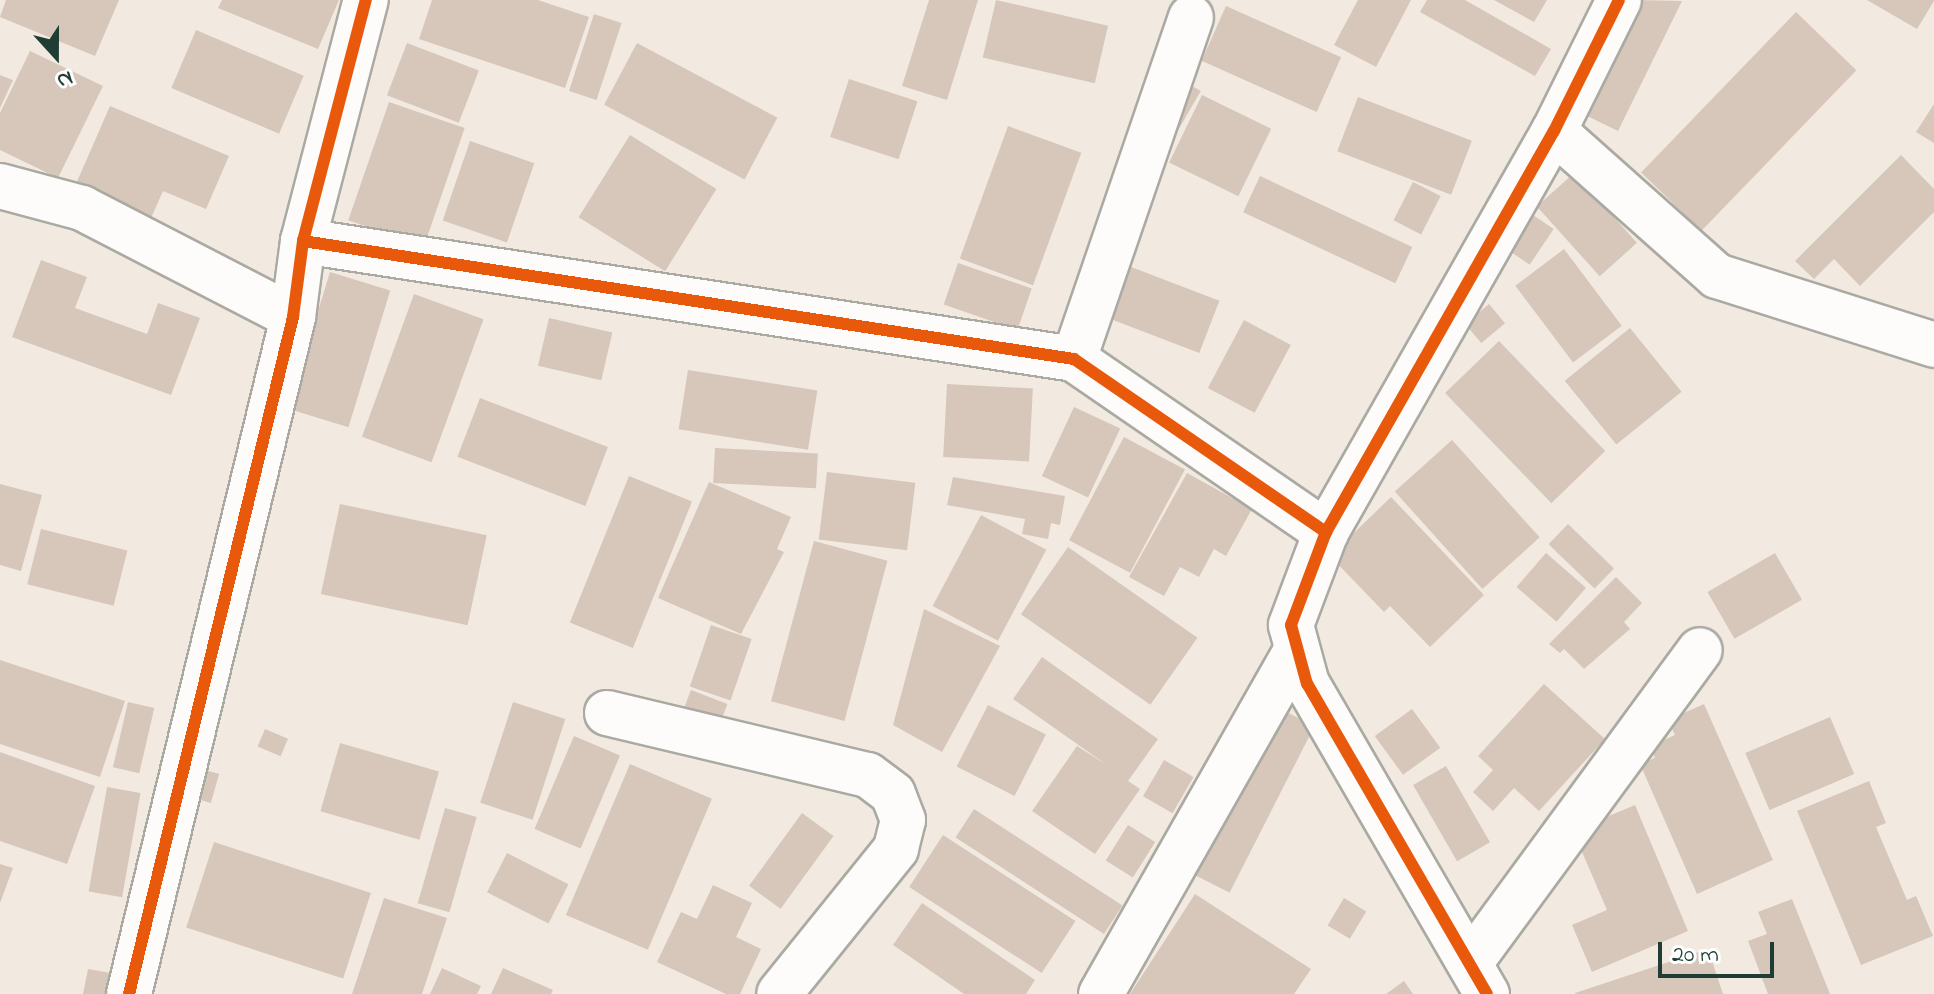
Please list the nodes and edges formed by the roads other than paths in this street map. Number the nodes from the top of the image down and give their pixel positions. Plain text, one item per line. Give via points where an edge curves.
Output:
1 (366, 0) edge
2 (1619, 0) edge
3 (1191, 18) dead end
4 (1554, 131) junction
5 (0, 186) edge
6 (303, 241) junction
7 (293, 317) junction
8 (1934, 345) edge
9 (1074, 359) junction
10 (1326, 532) junction
11 (1700, 650) dead end
12 (1295, 653) junction
13 (607, 713) dead end
14 (1478, 978) edge
15 (129, 994) edge
16 (779, 994) edge
17 (1101, 994) edge

1 - 6 street
2 - 4 street
3 - 9 street
4 - 8 street via 1717,276
4 - 10 street
5 - 7 street via 82,208
6 - 7 street
6 - 9 street
7 - 15 street
9 - 10 street
10 - 12 street via 1291,625
11 - 14 street
12 - 14 street via 1307,684
12 - 17 street
13 - 16 street via 868,775 893,794 903,820 896,849

